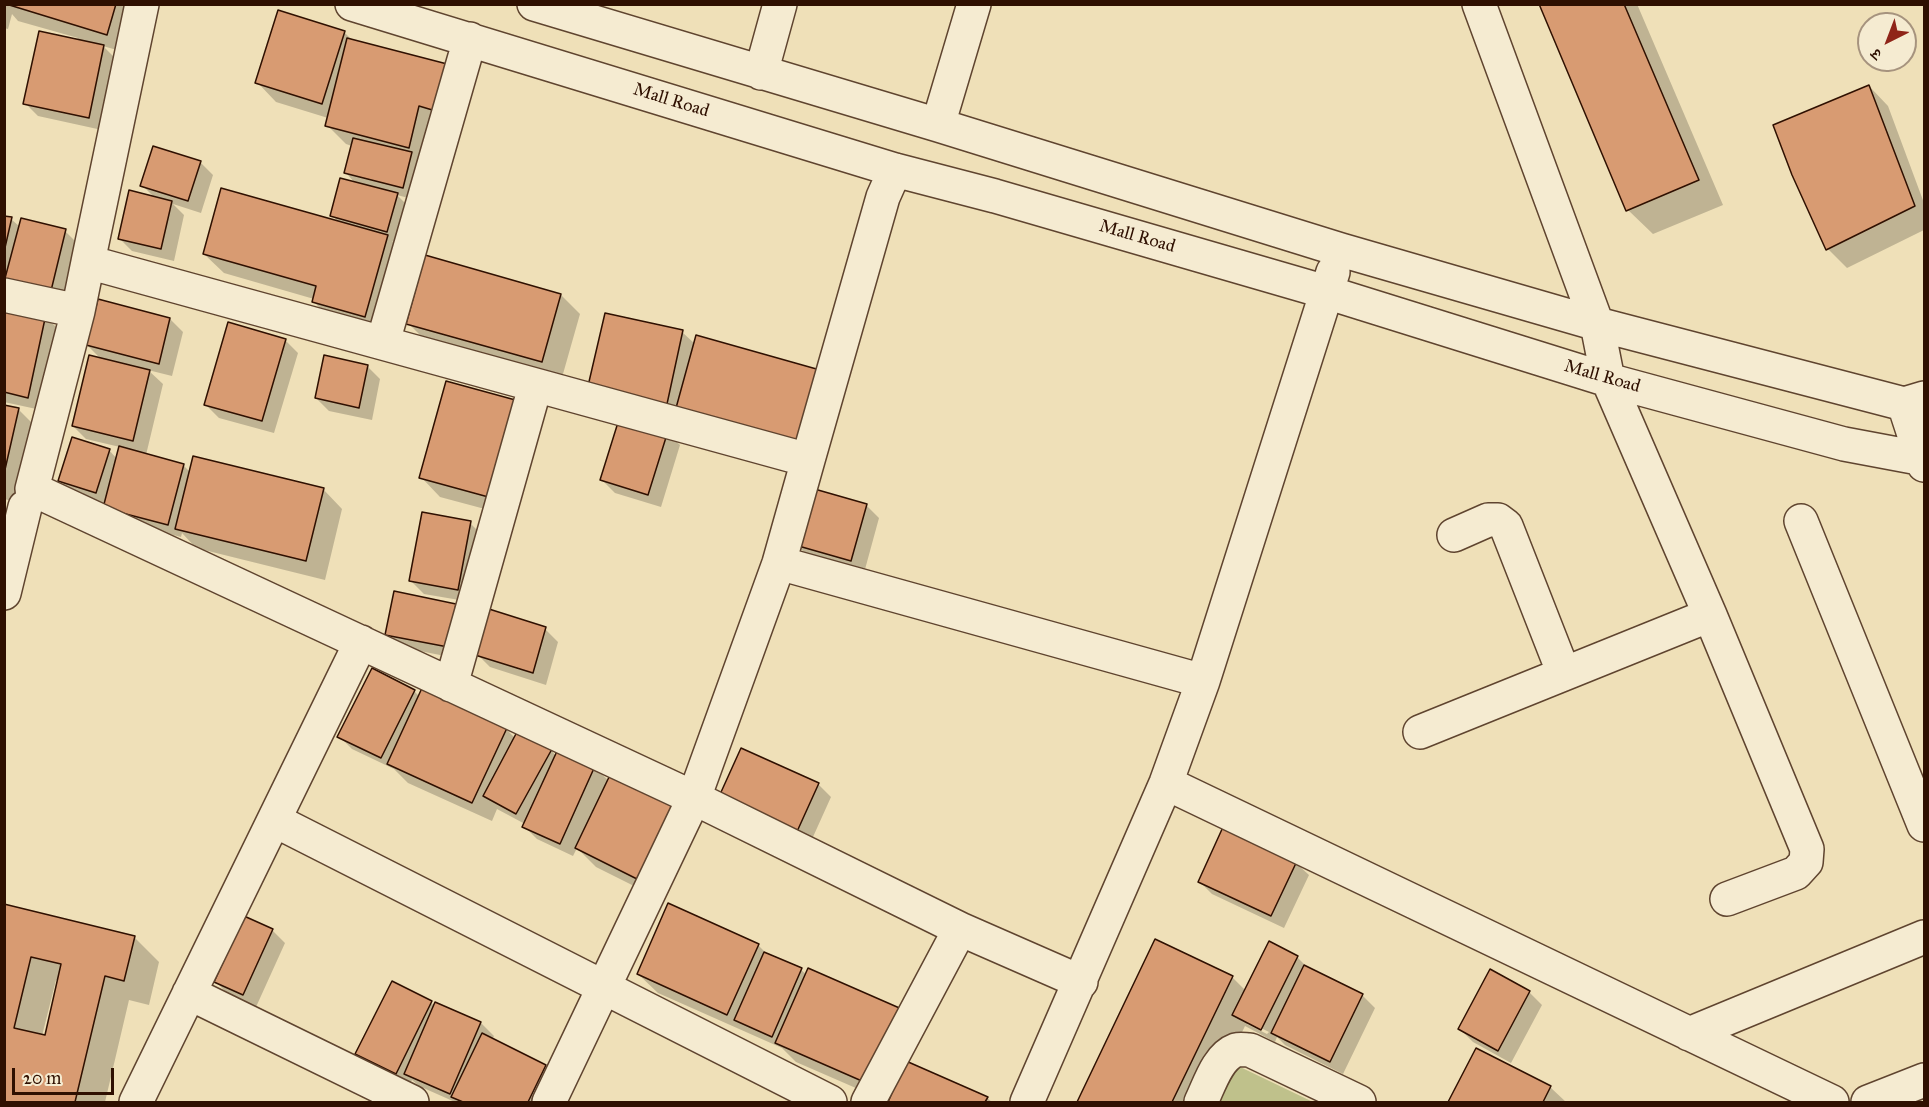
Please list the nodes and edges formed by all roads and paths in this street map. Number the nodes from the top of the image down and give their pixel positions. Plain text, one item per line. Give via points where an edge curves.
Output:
1 (142, 4) edge
2 (352, 4) edge
3 (534, 4) edge
4 (780, 4) edge
5 (974, 4) edge
6 (1479, 4) edge
7 (428, 15) edge
8 (631, 19) edge
9 (470, 39) junction
10 (761, 73) junction
11 (938, 125) junction
12 (895, 170) junction
13 (1341, 249) junction
14 (88, 262) junction
15 (1326, 292) junction
16 (4, 295) edge
17 (78, 310) junction
18 (1596, 324) junction
19 (383, 342) junction
20 (1608, 380) junction
21 (535, 387) junction
22 (1914, 401) edge
23 (808, 460) junction
24 (1924, 461) edge
25 (21, 499) edge
26 (1801, 521) dead end
27 (1454, 535) dead end
28 (779, 563) junction
29 (4, 594) edge
30 (1710, 615) junction
31 (360, 642) junction
32 (1564, 674) junction
33 (1203, 681) junction
34 (451, 685) junction
35 (1420, 732) dead end
36 (1166, 783) junction
37 (694, 798) junction
38 (274, 820) junction
39 (1924, 825) edge
40 (1727, 899) dead end
41 (960, 929) junction
42 (1924, 937) edge
43 (1081, 982) junction
44 (604, 987) junction
45 (189, 993) junction
46 (1689, 1034) junction
47 (1924, 1080) edge
48 (136, 1102) edge
49 (412, 1102) edge
50 (549, 1102) edge
51 (830, 1102) edge
52 (868, 1102) edge
53 (1027, 1102) edge
54 (1201, 1102) edge
55 (1359, 1102) edge
56 (1832, 1102) edge
57 (1868, 1102) edge

1 - 14 street
2 - 7 street, Mall Road
3 - 8 street
4 - 10 street
5 - 11 street
6 - 18 street
7 - 9 street, Mall Road
8 - 10 street
9 - 12 street, Mall Road
9 - 19 street
10 - 11 street
11 - 13 street
12 - 15 street, Mall Road
12 - 23 street via 883,198
13 - 15 street
13 - 18 street
14 - 17 street
14 - 19 street
15 - 20 street, Mall Road
15 - 33 street
16 - 17 street
17 - 25 street
18 - 20 street
18 - 22 street
19 - 21 street
20 - 24 street, Mall Road via 1844,444
20 - 30 street
21 - 23 street
21 - 34 street
22 - 24 street
23 - 28 street
25 - 29 street
25 - 31 street
26 - 39 street
27 - 32 street via 1488,520 1497,519 1506,526
28 - 33 street
28 - 37 street
30 - 32 street
30 - 40 street via 1807,849 1806,862 1796,873
31 - 34 street
31 - 38 street
32 - 35 street
33 - 36 street
34 - 37 street
36 - 43 street
36 - 46 street
37 - 41 street
37 - 44 street
38 - 44 street
38 - 45 street
41 - 43 street
41 - 52 street
42 - 46 street
43 - 53 street
44 - 50 street
44 - 51 street
45 - 48 street
45 - 49 street
46 - 56 street
47 - 57 street
54 - 55 street via 1218,1068 1238,1049 1250,1050

